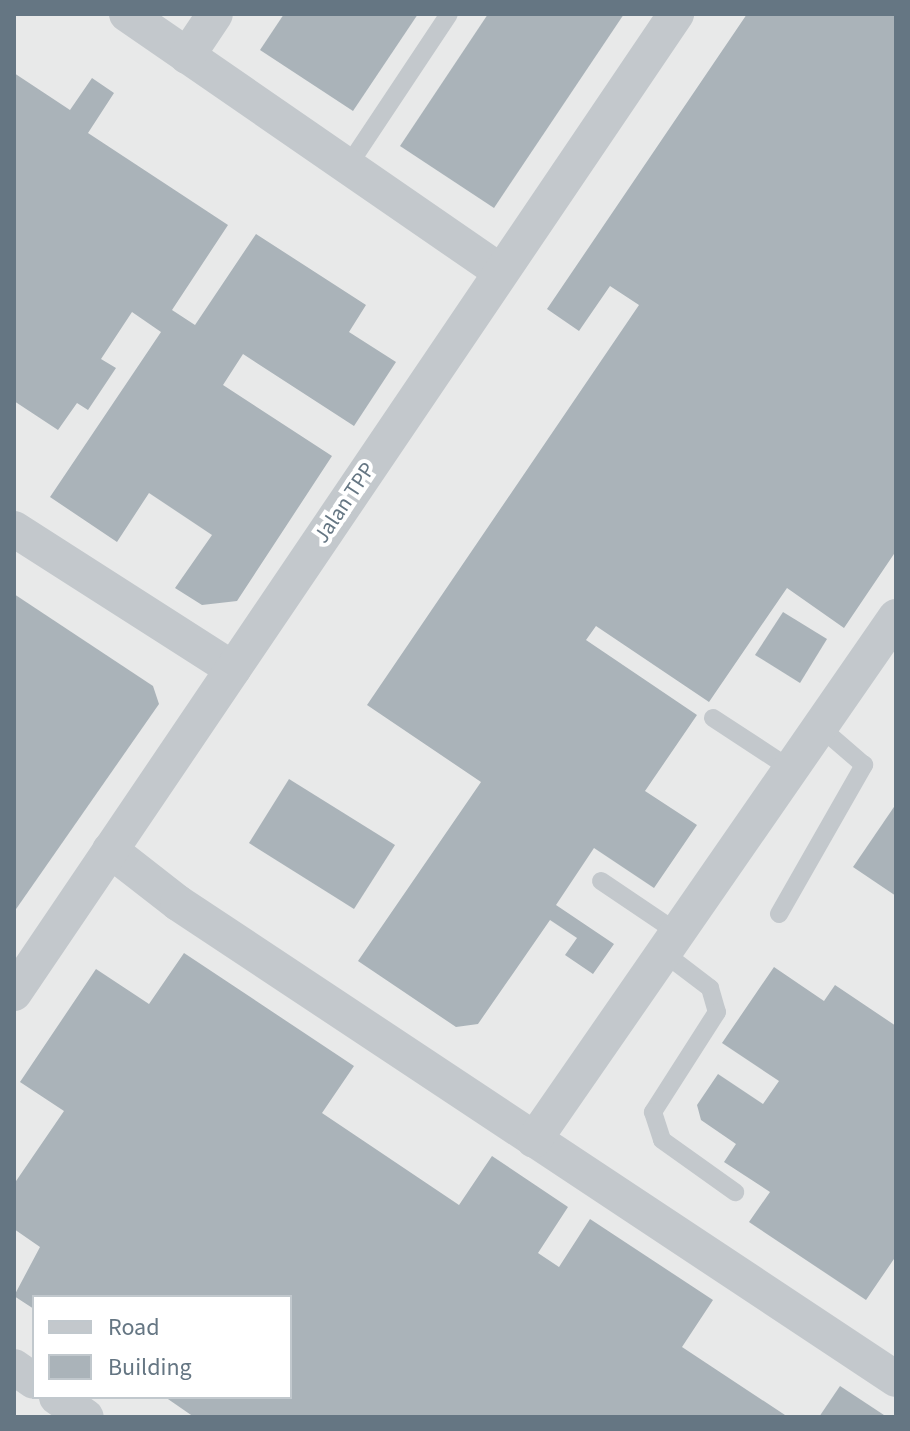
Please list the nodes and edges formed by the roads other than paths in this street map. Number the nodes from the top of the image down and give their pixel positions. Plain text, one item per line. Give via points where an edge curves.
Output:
1 (127, 14) edge
2 (215, 14) edge
3 (449, 14) edge
4 (676, 14) edge
5 (187, 56) junction
6 (348, 166) junction
7 (501, 272) junction
8 (14, 529) edge
9 (896, 617) edge
10 (233, 669) junction
11 (713, 718) dead end
12 (820, 727) junction
13 (791, 769) junction
14 (110, 850) junction
15 (601, 881) dead end
16 (779, 914) dead end
17 (671, 943) junction
18 (14, 993) edge
19 (534, 1140) junction
20 (735, 1192) dead end
21 (14, 1367) edge
22 (896, 1379) edge
23 (32, 1380) edge
24 (60, 1399) edge
25 (86, 1417) edge

1 - 5 street
2 - 5 street
3 - 6 lane
4 - 7 street, Jalan TPP
5 - 6 street
6 - 7 street
7 - 10 street, Jalan TPP
8 - 10 street
9 - 12 street
10 - 14 street, Jalan TPP
11 - 13 lane
12 - 13 street
12 - 16 lane via 864,765
13 - 17 street
14 - 18 street, Jalan TPP
14 - 19 street
15 - 17 lane
17 - 19 street
17 - 20 lane via 710,988 717,1012 653,1112 662,1140
19 - 22 street
21 - 23 street
24 - 25 street

